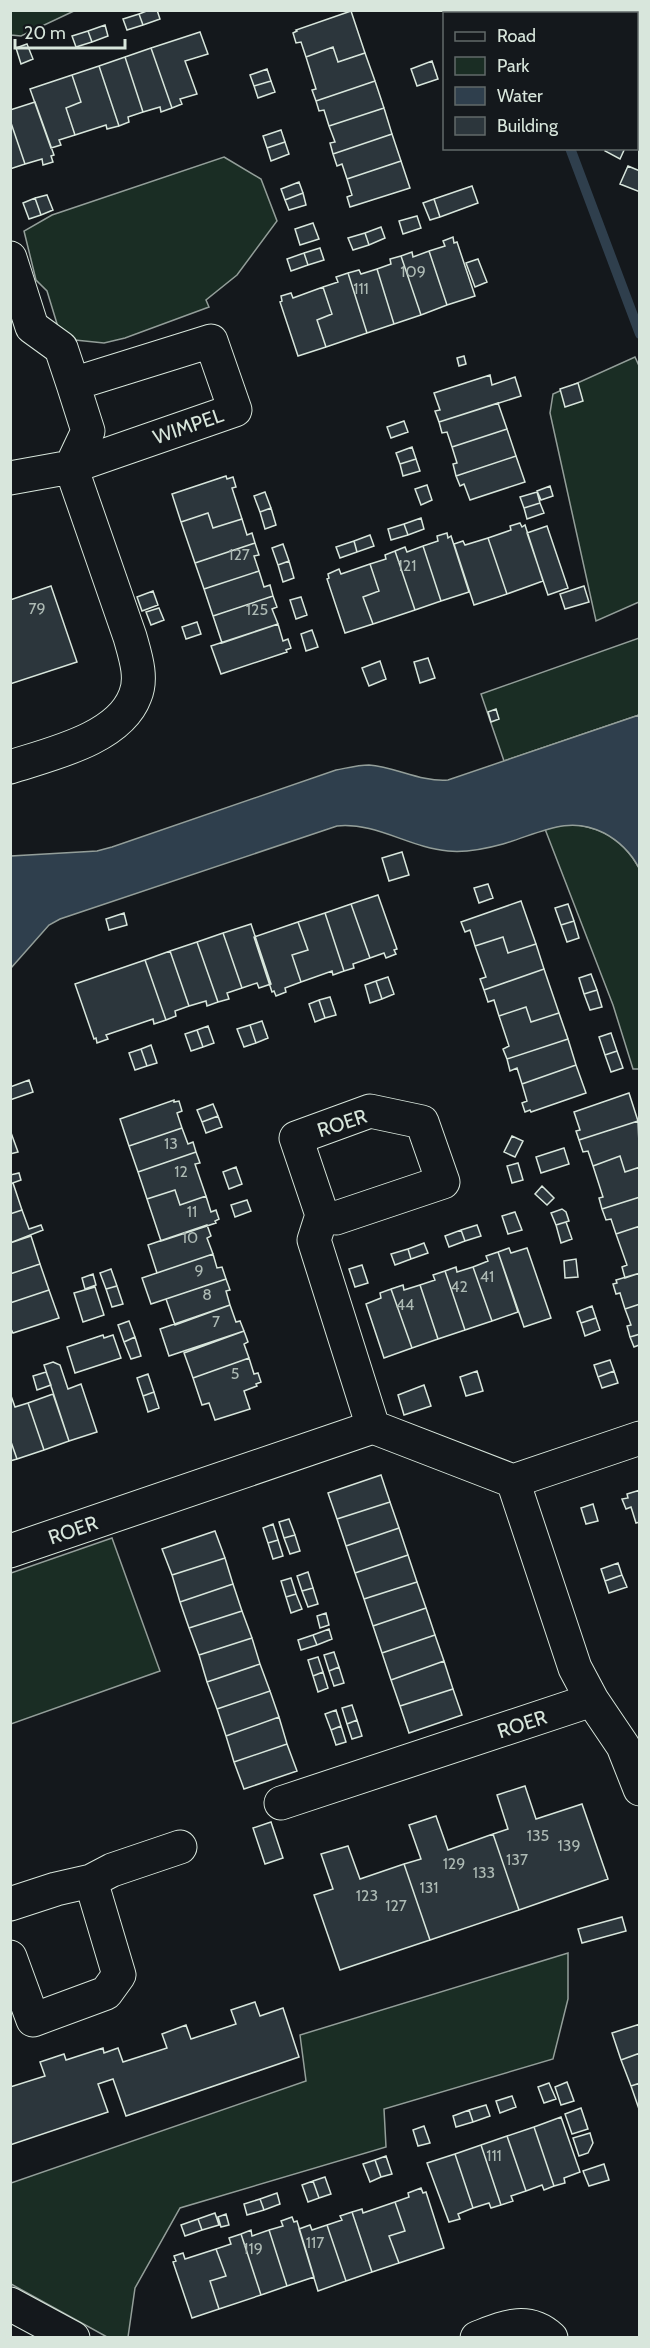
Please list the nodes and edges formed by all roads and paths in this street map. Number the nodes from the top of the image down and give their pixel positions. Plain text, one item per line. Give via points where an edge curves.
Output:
1 (10, 258) edge
2 (73, 384) junction
3 (71, 467) junction
4 (10, 478) edge
5 (10, 767) edge
6 (322, 1215) dead end
7 (373, 1427) junction
8 (639, 1438) edge
9 (513, 1481) junction
10 (10, 1551) edge
11 (592, 1700) junction
12 (639, 1789) edge
13 (281, 1803) dead end
14 (180, 1846) dead end
15 (91, 1881) junction
16 (10, 1904) edge
17 (10, 1957) edge
18 (10, 2304) edge
19 (73, 2337) edge
20 (477, 2337) edge
21 (551, 2337) edge

1 - 2 street via 32,327 61,348
2 - 3 street via 88,431
2 - 3 street, WIMPEL via 211,341 235,410
3 - 4 street, WIMPEL
3 - 5 street via 130,638 138,673 135,697 127,711 95,737
6 - 7 street via 314,1240
7 - 9 street
7 - 10 street, ROER
8 - 9 street
9 - 11 street via 575,1668
11 - 12 street via 623,1746
11 - 13 street, ROER
14 - 15 street
15 - 16 street
15 - 17 street via 119,1975 106,1993 33,2020
18 - 19 street
20 - 21 street via 525,2324

